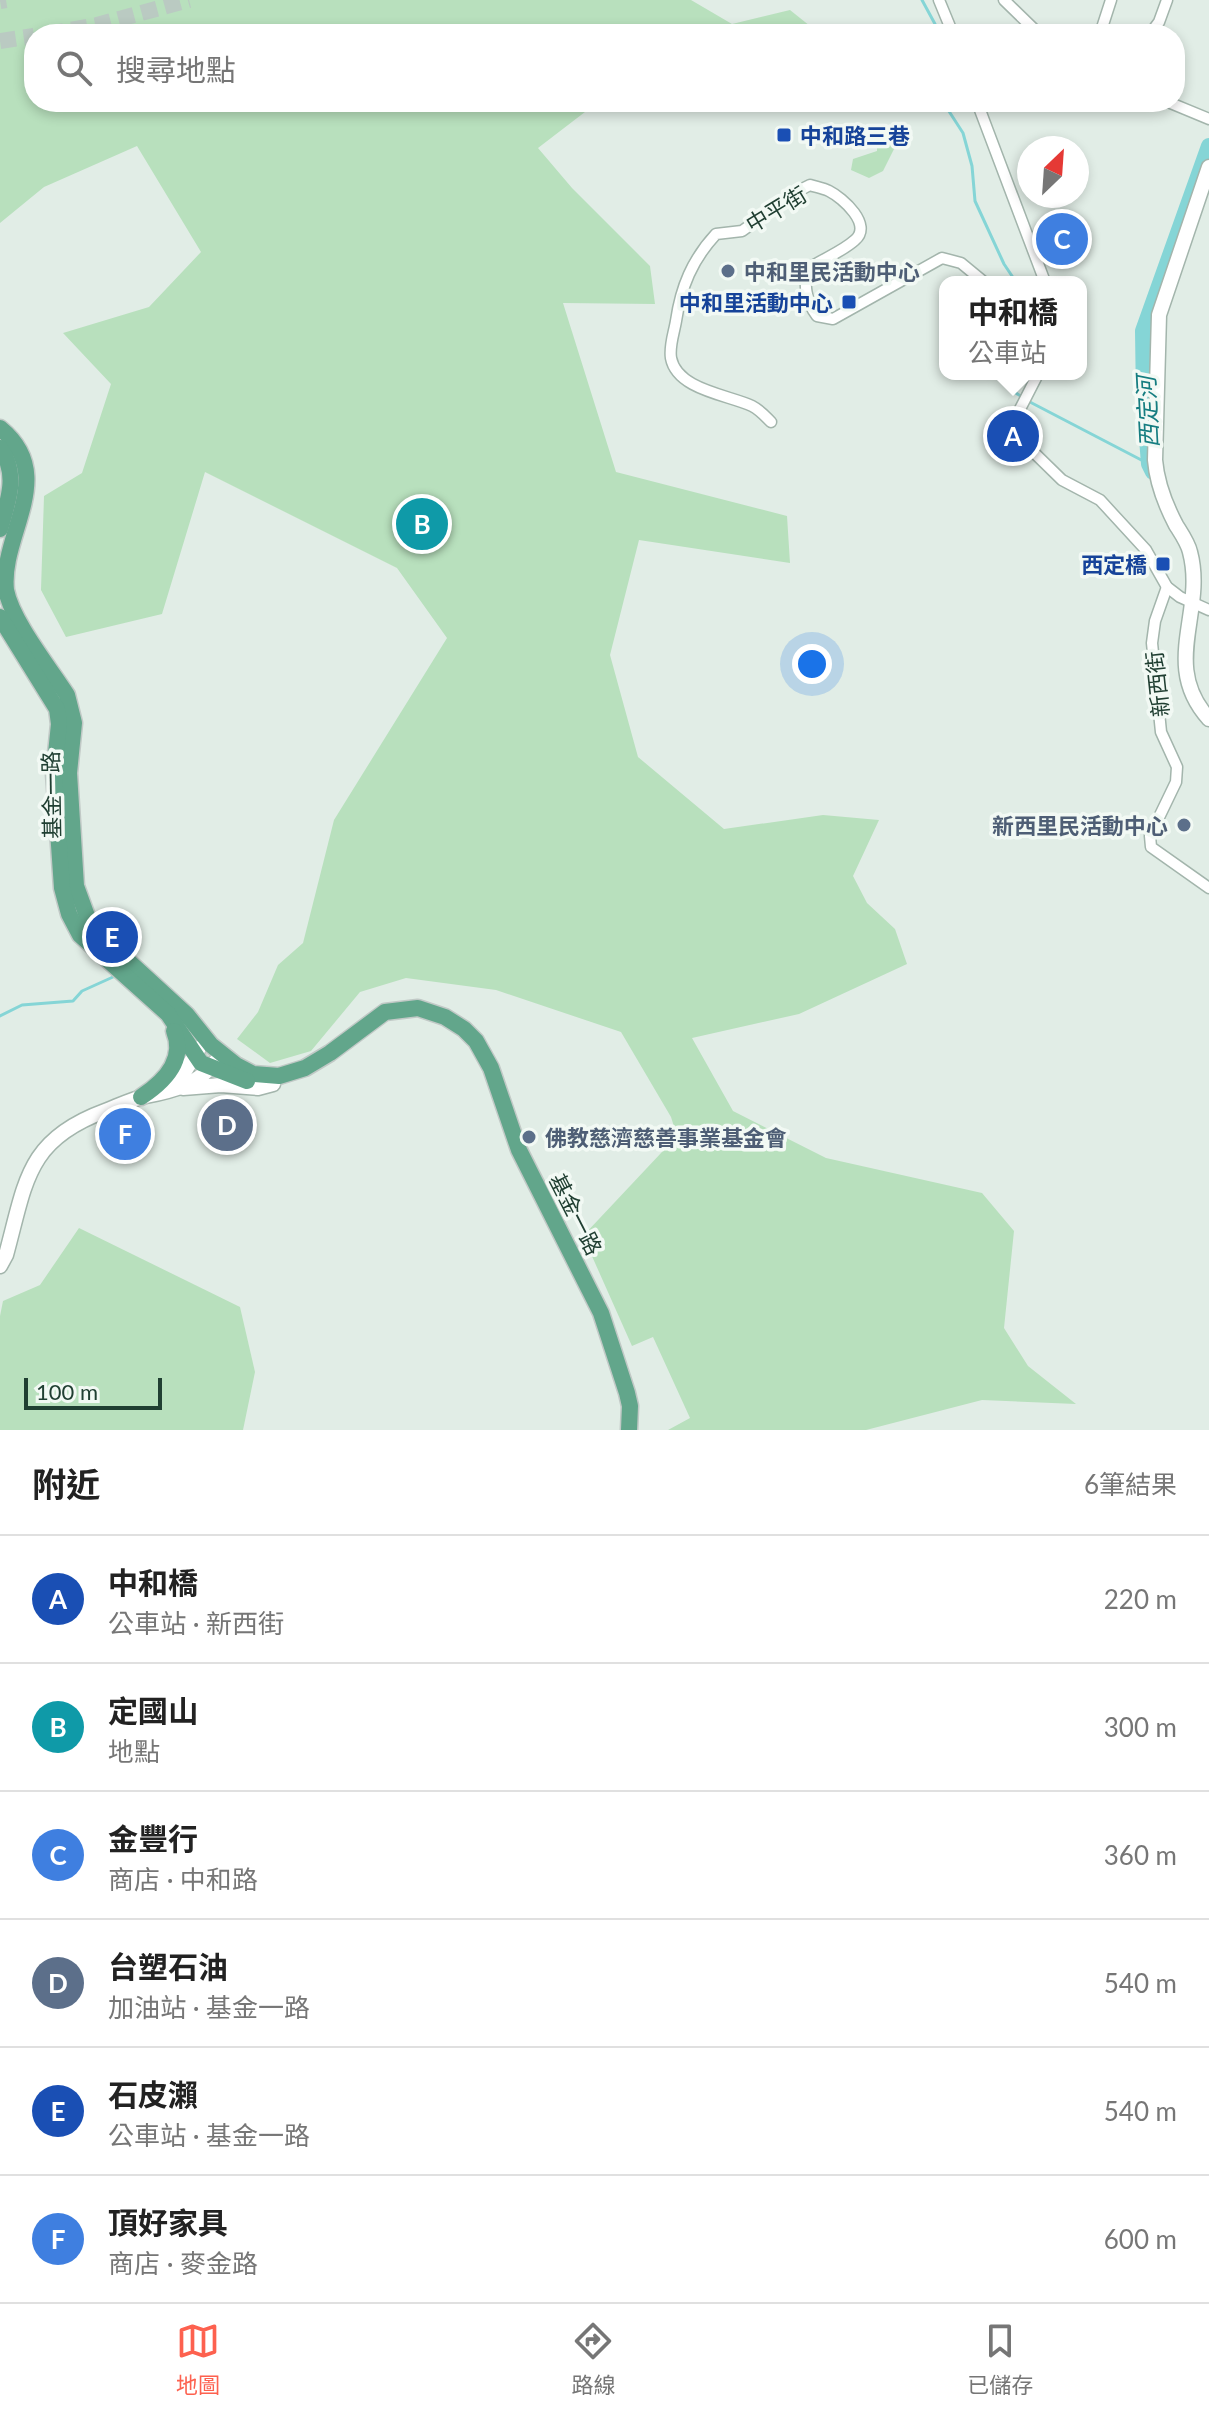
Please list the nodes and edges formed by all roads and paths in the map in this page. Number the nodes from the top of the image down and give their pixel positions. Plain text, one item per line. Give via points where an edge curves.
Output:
1 (939, 0) edge
2 (1004, 0) edge
3 (1111, 0) edge
4 (1167, 0) edge
5 (949, 24) edge
6 (1029, 24) edge
7 (1103, 24) edge
8 (1158, 24) edge
9 (1185, 109) edge
10 (981, 112) edge
11 (1209, 119) edge
12 (1209, 167) edge
13 (977, 276) edge
14 (1043, 276) edge
15 (1034, 380) edge
16 (771, 422) dead end
17 (0, 428) edge
18 (0, 448) edge
19 (0, 529) edge
20 (1167, 587) junction
21 (1197, 605) edge
22 (0, 617) edge
23 (1209, 719) edge
24 (1209, 888) edge
25 (168, 1014) junction
26 (214, 1048) junction
27 (194, 1056) junction
28 (211, 1068) junction
29 (293, 1073) junction
30 (273, 1084) junction
31 (183, 1088) junction
32 (161, 1093) junction
33 (141, 1097) junction
34 (0, 1266) edge
35 (629, 1430) edge

1 - 5 street
2 - 6 street
3 - 7 street
4 - 8 street
9 - 11 street
10 - 14 street
12 - 21 street via 1159,315 1157,479 1190,552
13 - 16 street, 中平街 via 961,263 942,258 833,319 817,316 807,298 806,274 857,239 859,220 846,203 810,185 742,231 716,234 689,271 678,305 672,361 690,381 755,408
15 - 20 street via 1016,423 1018,437 1062,480 1100,500 1146,550
17 - 26 main road, 基金一路 via 19,454 26,488 4,567 10,606 67,695 74,723 69,773 76,886 83,909 91,927 187,1015
18 - 19 main road via 12,487
20 - 21 street
20 - 24 street, 新西街 via 1152,643 1161,732 1177,767 1176,782 1150,836 1151,847
21 - 23 street via 1184,667 1195,701
22 - 25 main road, 基金一路 via 57,709 54,773 62,888 69,914 80,935
25 - 27 main road, 基金一路
25 - 33 main road via 178,1054 161,1083
26 - 27 street via 202,1047
26 - 28 street
26 - 29 main road, 基金一路 via 253,1074
27 - 28 main road, 基金一路
27 - 32 street via 182,1076
28 - 30 main road, 基金一路
28 - 31 street
29 - 30 main road, 基金一路
29 - 35 main road, 基金一路 via 385,1012 418,1008 445,1017 476,1041 491,1068 519,1150 601,1313 625,1383
30 - 31 street
31 - 32 street
32 - 33 street
33 - 34 street via 76,1122 50,1141 28,1176

